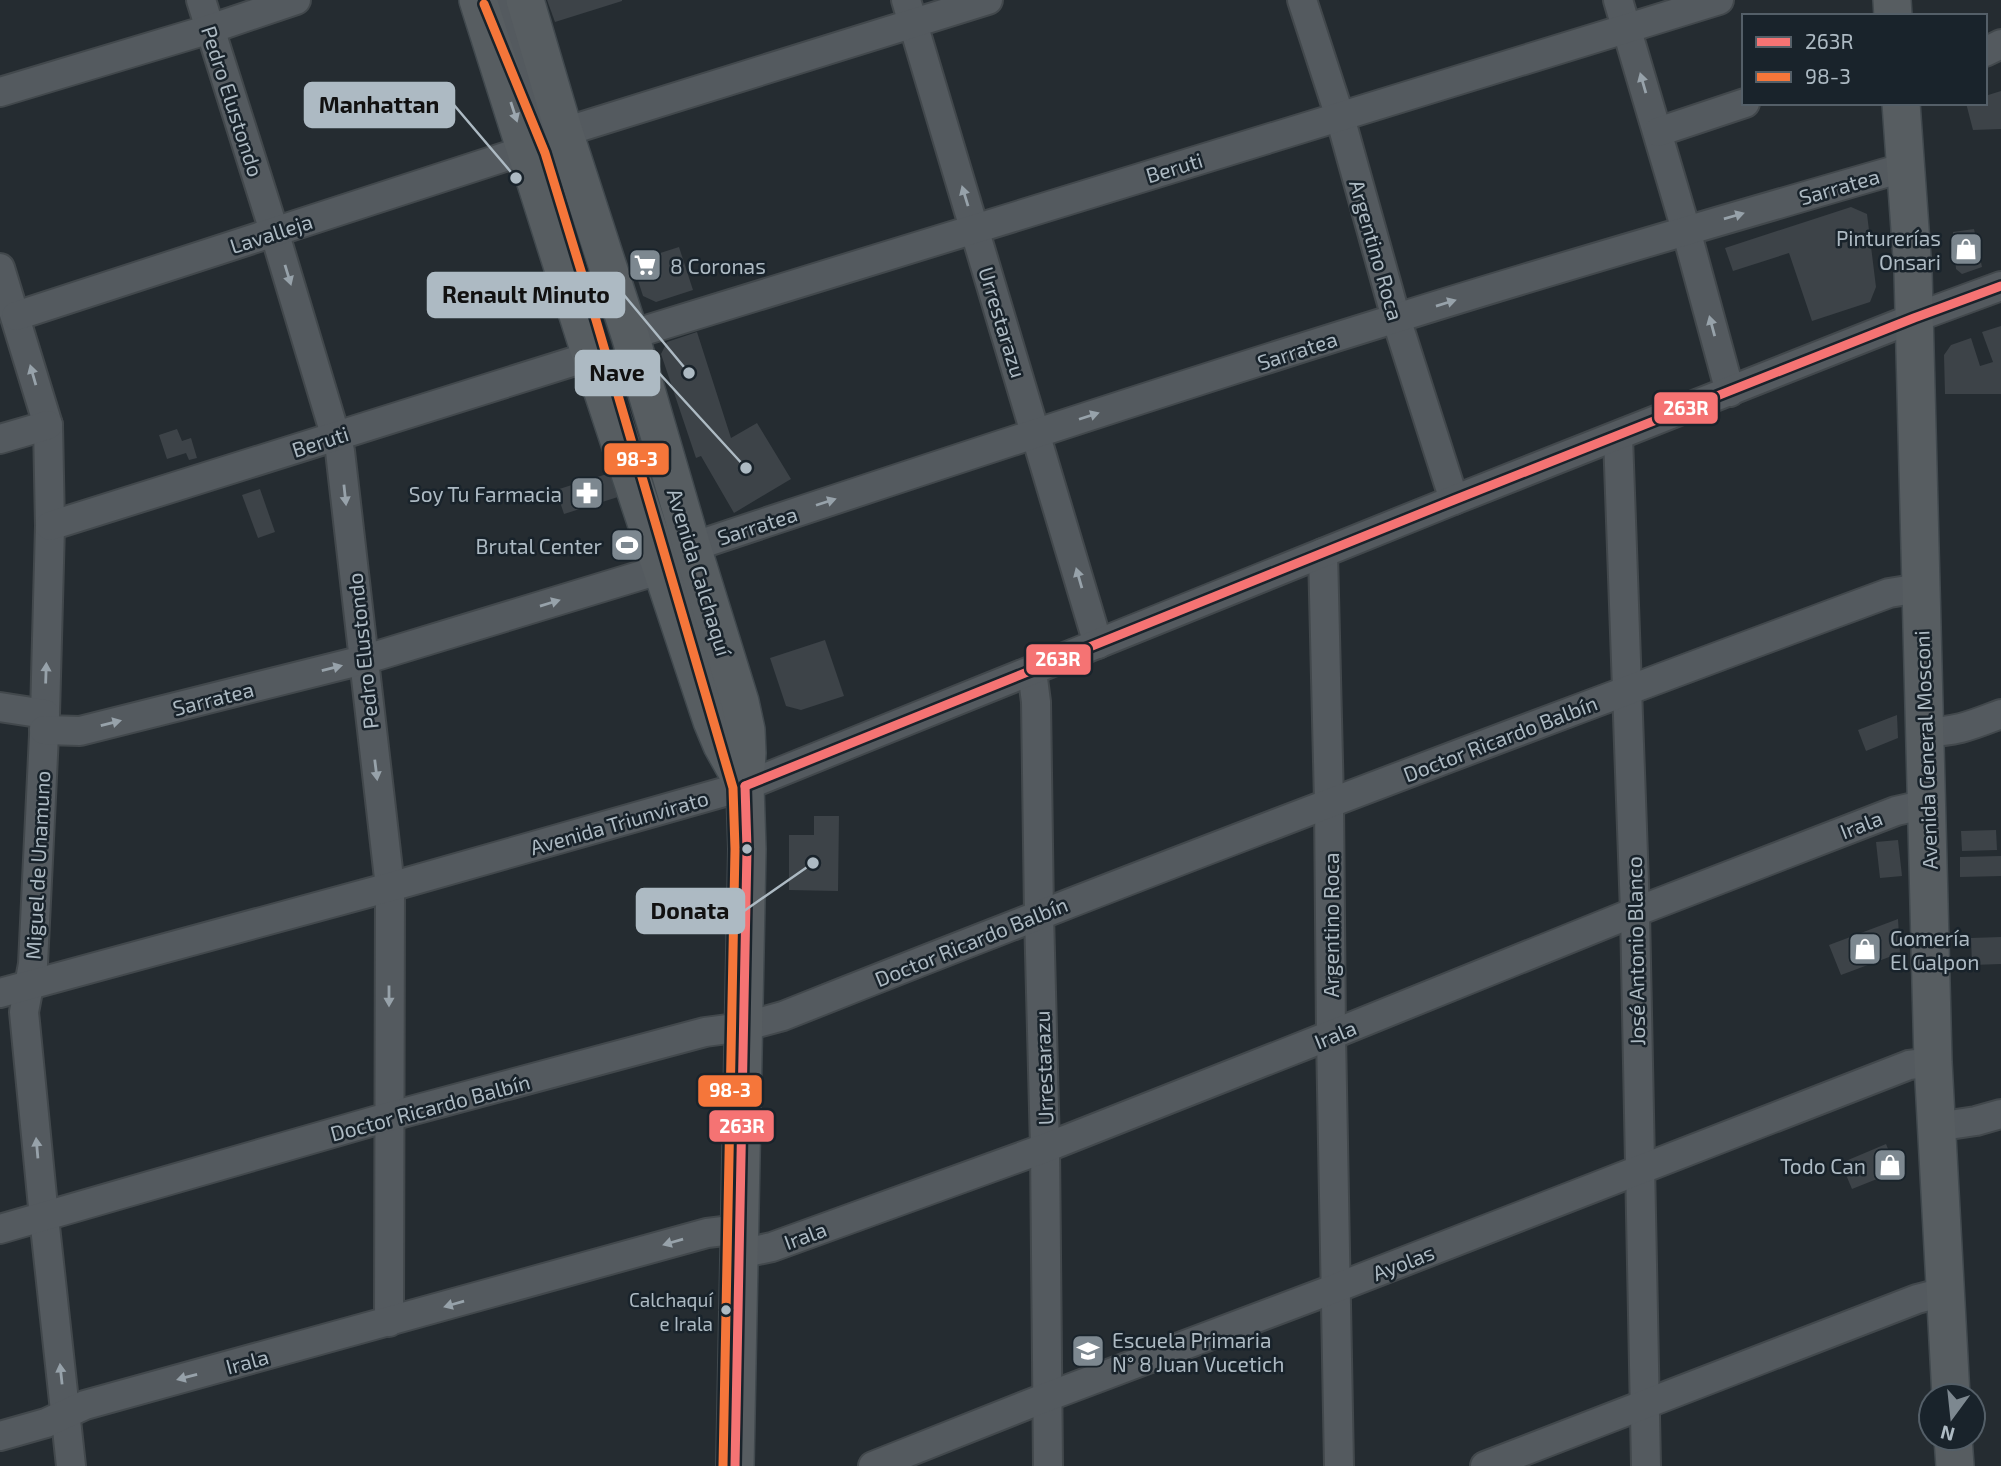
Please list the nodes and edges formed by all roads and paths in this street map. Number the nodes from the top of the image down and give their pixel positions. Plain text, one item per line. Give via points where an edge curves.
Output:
1 (201, 0) edge
2 (296, 0) edge
3 (478, 0) edge
4 (496, 0) edge
5 (510, 0) edge
6 (525, 0) edge
7 (988, 0) edge
8 (1302, 0) edge
9 (1619, 0) edge
10 (1719, 0) edge
11 (909, 11) edge
12 (210, 29) junction
13 (1628, 29) junction
14 (0, 92) edge
15 (1742, 104) edge
16 (1901, 105) edge
17 (1340, 117) junction
18 (564, 132) junction
19 (1658, 132) junction
20 (526, 150) junction
21 (1906, 167) junction
22 (975, 228) junction
23 (1686, 230) junction
24 (274, 231) junction
25 (0, 268) edge
26 (2001, 286) edge
27 (16, 316) junction
28 (1396, 318) junction
29 (1914, 318) junction
30 (630, 335) junction
31 (591, 356) junction
32 (1730, 392) junction
33 (48, 425) junction
34 (1037, 432) junction
35 (337, 436) junction
36 (1618, 437) junction
37 (0, 439) edge
38 (1454, 500) junction
39 (50, 526) junction
40 (692, 547) junction
41 (1323, 553) junction
42 (662, 569) junction
43 (1920, 588) junction
44 (1098, 644) junction
45 (363, 660) junction
46 (1032, 671) junction
47 (1627, 690) junction
48 (0, 707) edge
49 (2001, 714) edge
50 (45, 722) junction
51 (1925, 732) junction
52 (745, 786) junction
53 (1329, 802) junction
54 (1927, 804) junction
55 (390, 887) junction
56 (1635, 912) junction
57 (1039, 914) junction
58 (28, 986) junction
59 (0, 993) edge
60 (743, 1027) junction
61 (1331, 1035) junction
62 (1933, 1062) junction
63 (2001, 1114) edge
64 (388, 1117) junction
65 (1936, 1127) junction
66 (1045, 1148) junction
67 (1639, 1169) junction
68 (44, 1217) junction
69 (0, 1229) edge
70 (739, 1241) junction
71 (1336, 1288) junction
72 (1944, 1292) junction
73 (389, 1322) junction
74 (1950, 1382) edge
75 (1047, 1397) junction
76 (1644, 1404) junction
77 (65, 1414) junction
78 (0, 1436) edge
79 (71, 1466) edge
80 (735, 1466) edge
81 (873, 1466) edge
82 (1048, 1466) edge
83 (1339, 1466) edge
84 (1485, 1466) edge
85 (1646, 1466) edge

1 - 12 street, Pedro Elustondo
2 - 12 street
3 -> 20 main road, Avenida Calchaquí
4 - 52 street via 557,149
5 - 18 street
6 - 18 main road, Avenida Calchaquí
7 - 11 street
8 - 17 street, Argentino Roca
9 - 13 street
10 - 13 street, Beruti
11 - 18 street
22 -> 11 street, Urrestarazu
12 - 14 street
12 - 24 street, Pedro Elustondo
13 - 17 street, Beruti
19 -> 13 street
15 - 19 street
16 - 21 main road, Avenida General Mosconi
17 - 22 street, Beruti
17 - 28 street, Argentino Roca
18 - 30 main road, Avenida Calchaquí
19 - 23 street
20 - 24 street, Lavalleja
20 - 31 main road, Avenida Calchaquí
23 -> 21 street, Sarratea
21 - 29 main road, Avenida General Mosconi
22 - 30 street, Beruti
22 - 34 street, Urrestarazu
28 -> 23 street, Sarratea
32 -> 23 street
24 - 27 street, Lavalleja
24 -> 35 street, Pedro Elustondo
25 - 27 street, Miguel de Unamuno
26 - 29 street, Avenida Triunvirato
33 -> 27 street, Miguel de Unamuno
34 -> 28 street, Sarratea
28 - 38 street, Argentino Roca
29 - 32 street, Avenida Triunvirato
29 - 43 main road, Avenida General Mosconi
30 - 40 main road, Avenida Calchaquí
31 - 35 street, Beruti
31 - 42 main road, Avenida Calchaquí
32 - 36 street, Avenida Triunvirato
33 - 37 street
33 - 39 street, Miguel de Unamuno
40 -> 34 street, Sarratea
44 -> 34 street, Urrestarazu
35 - 39 street, Beruti
35 -> 45 street, Pedro Elustondo
36 - 38 street, Avenida Triunvirato
36 - 47 street, José Antonio Blanco
38 - 41 street, Avenida Triunvirato
50 -> 39 street, Miguel de Unamuno
40 - 52 main road, Avenida Calchaquí via 740,702 746,730
41 - 44 street, Avenida Triunvirato
41 - 53 street, Argentino Roca
45 -> 42 street, Sarratea
42 - 52 main road, Avenida Calchaquí via 712,721
43 - 47 street, Doctor Ricardo Balbín via 1889,593
43 - 51 main road, Avenida General Mosconi
44 - 46 street, Avenida Triunvirato
50 -> 45 street, Sarratea via 80,731
45 -> 55 street, Pedro Elustondo
46 - 52 street, Avenida Triunvirato
46 - 57 street, Urrestarazu
47 - 53 street, Doctor Ricardo Balbín
47 - 56 street, José Antonio Blanco
48 - 50 street, Sarratea
49 - 51 street via 1961,729
50 - 58 street, Miguel de Unamuno via 33,964
51 - 54 main road, Avenida General Mosconi
52 - 55 street, Avenida Triunvirato
52 - 60 main road, Avenida Calchaquí
53 - 57 street, Doctor Ricardo Balbín
53 - 61 street, Argentino Roca
54 - 56 street, Irala via 1896,811
54 - 62 main road, Avenida General Mosconi
55 - 58 street, Avenida Triunvirato
55 -> 64 street, Pedro Elustondo
56 - 61 street, Irala
56 - 67 street, José Antonio Blanco
57 - 60 street, Doctor Ricardo Balbín via 783,1016
57 - 66 street, Urrestarazu
58 - 59 street, Avenida Triunvirato
68 -> 58 street, Miguel de Unamuno via 24,1012
60 - 64 street, Doctor Ricardo Balbín via 705,1032
60 - 70 main road, Avenida Calchaquí
61 - 66 street, Irala
61 - 71 street, Argentino Roca
62 - 65 main road, Avenida General Mosconi
62 - 67 street, Ayolas via 1909,1065
63 - 65 street
64 - 68 street, Doctor Ricardo Balbín
64 - 73 street, Pedro Elustondo
65 - 72 main road, Avenida General Mosconi
66 - 70 street, Irala via 772,1247
66 - 75 street, Urrestarazu
67 - 71 street, Ayolas
67 - 76 street, José Antonio Blanco
68 - 69 street, Doctor Ricardo Balbín
77 -> 68 street, Miguel de Unamuno
70 -> 73 street, Irala via 707,1233
70 - 80 main road, Avenida Calchaquí
71 - 75 street, Ayolas
71 - 83 street, Argentino Roca
72 - 74 main road, Avenida General Mosconi
72 - 76 street
73 -> 77 street, Irala
75 - 81 street, Ayolas
75 - 82 street, Urrestarazu
76 - 84 street
76 - 85 street, José Antonio Blanco
77 - 78 street, Irala
77 - 79 street, Miguel de Unamuno

